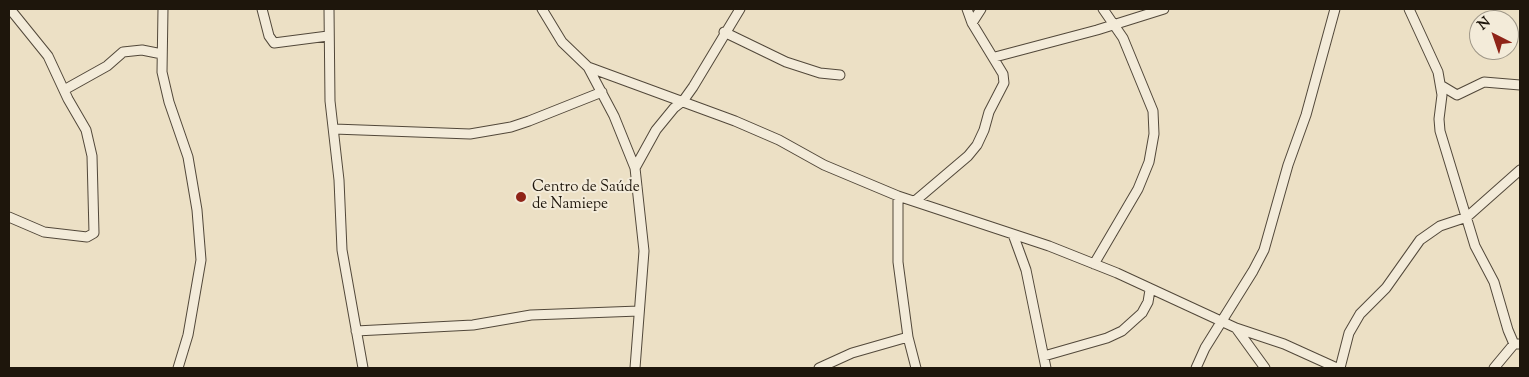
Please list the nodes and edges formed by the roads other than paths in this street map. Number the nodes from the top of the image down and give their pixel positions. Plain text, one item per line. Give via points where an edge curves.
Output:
1 (10, 9) edge
2 (163, 9) edge
3 (262, 9) edge
4 (329, 9) edge
5 (542, 9) edge
6 (740, 9) edge
7 (967, 9) edge
8 (981, 9) edge
9 (1103, 9) edge
10 (1164, 9) edge
11 (1335, 9) edge
12 (1410, 9) edge
13 (972, 23) junction
14 (1115, 24) junction
15 (724, 32) junction
16 (328, 36) junction
17 (162, 54) junction
18 (994, 57) junction
19 (588, 67) junction
20 (840, 75) dead end
21 (1520, 85) edge
22 (1442, 86) junction
23 (64, 90) junction
24 (602, 92) junction
25 (683, 101) junction
26 (334, 129) junction
27 (635, 168) junction
28 (1520, 170) edge
29 (898, 196) junction
30 (915, 201) junction
31 (9, 216) edge
32 (1467, 217) junction
33 (1014, 237) junction
34 (1094, 264) junction
35 (1150, 290) junction
36 (639, 311) junction
37 (1220, 322) junction
38 (1236, 328) junction
39 (356, 330) junction
40 (908, 337) junction
41 (1517, 344) edge
42 (1044, 356) junction
43 (178, 368) edge
44 (363, 368) edge
45 (635, 368) edge
46 (819, 368) edge
47 (916, 368) edge
48 (1046, 368) edge
49 (1196, 368) edge
50 (1265, 368) edge
51 (1339, 368) edge
52 (1494, 368) edge

1 - 23 street via 39,42
2 - 17 street
3 - 16 street via 274,43
4 - 16 street
5 - 19 street via 562,42
6 - 15 street
7 - 13 street
8 - 13 street
9 - 14 street
10 - 14 street
11 - 37 street via 1264,250
12 - 22 street
13 - 18 street
14 - 18 street
14 - 34 street via 1153,111 1154,134 1149,162 1138,189
15 - 20 street via 786,62 820,73
15 - 25 street
16 - 26 street
17 - 23 street via 142,50 123,52 107,66
17 - 43 street via 165,90 188,157 201,260 188,335
18 - 30 street via 1004,83 988,112 981,138 968,156
19 - 24 street
19 - 25 street
21 - 22 street via 1484,82 1457,95
22 - 32 street via 1440,131
23 - 31 street via 91,144 94,233 87,237 44,232
24 - 26 street via 511,127 470,134
24 - 27 street
25 - 27 street via 656,130
25 - 29 street via 779,140 824,165
26 - 39 street via 342,250
27 - 36 street via 644,251
28 - 32 street
29 - 30 street
29 - 40 street via 898,262
30 - 33 street
32 - 41 street via 1475,246 1494,282 1508,330
32 - 51 street via 1431,232 1410,252 1386,288 1360,314 1349,333
33 - 34 street via 1049,246
33 - 42 street via 1026,270
34 - 35 street
35 - 37 street
35 - 42 street via 1142,313 1122,331
36 - 39 street via 540,314 473,325
36 - 45 street
37 - 38 street
37 - 49 street
38 - 50 street
38 - 51 street
39 - 44 street
40 - 46 street via 852,353
40 - 47 street
41 - 52 street
42 - 48 street

